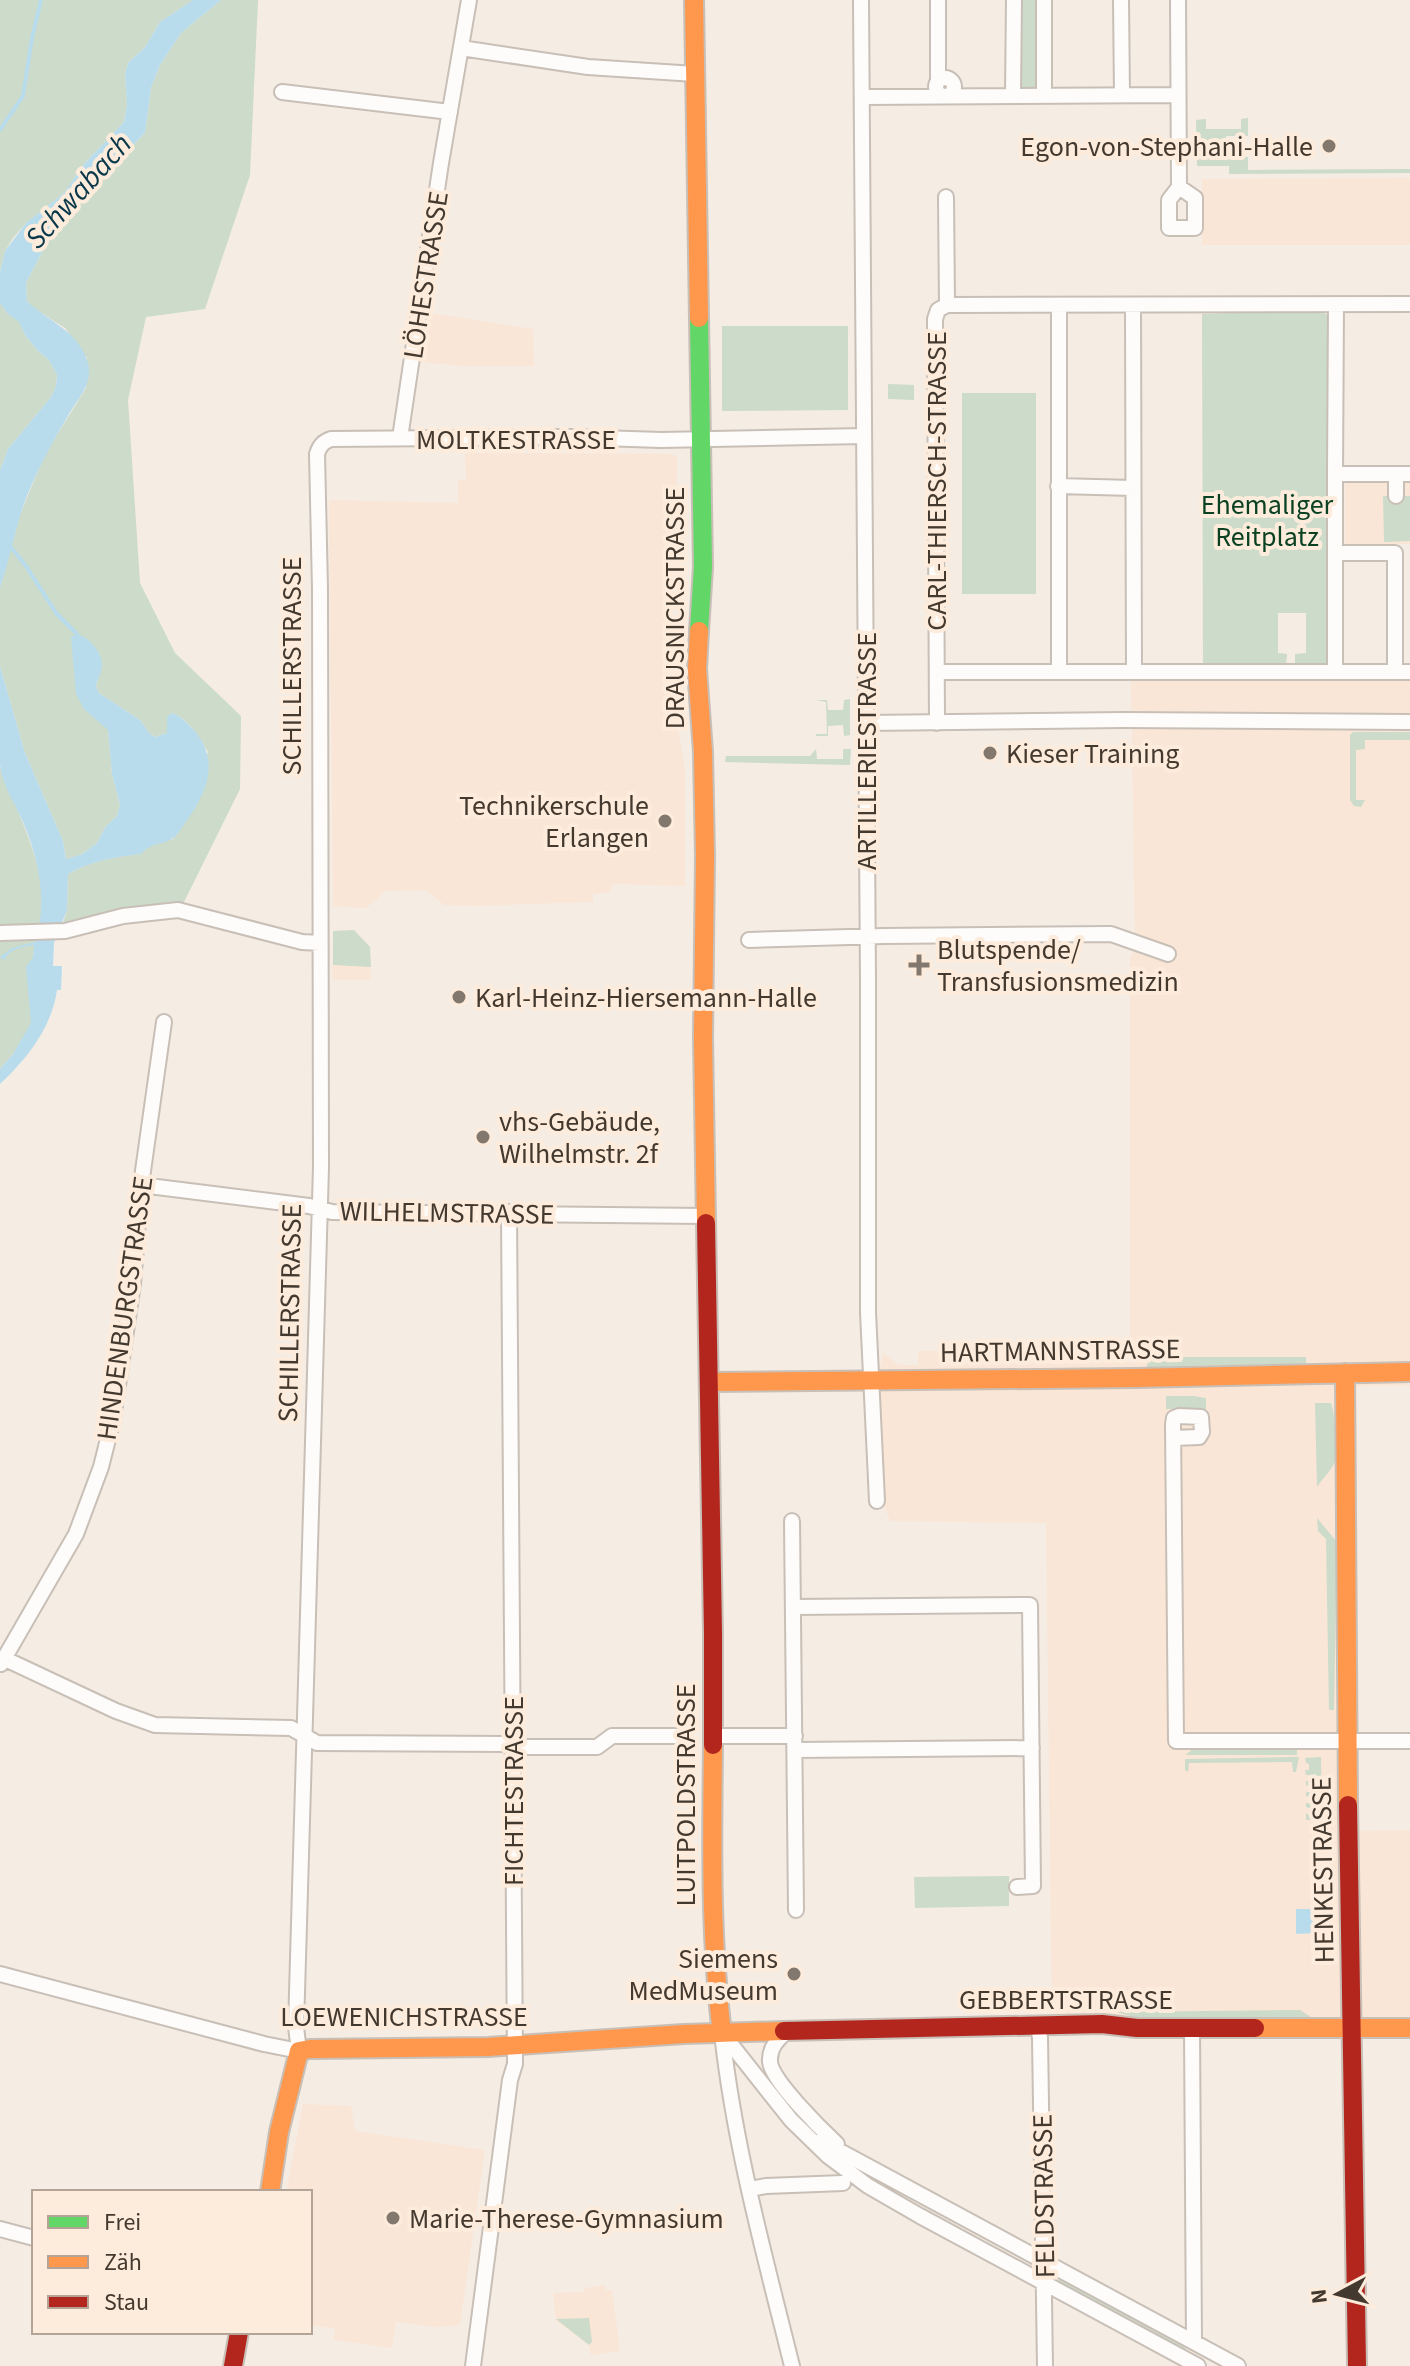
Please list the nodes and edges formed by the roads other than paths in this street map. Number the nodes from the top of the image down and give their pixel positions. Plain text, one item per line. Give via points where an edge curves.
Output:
1 (469, 0) edge
2 (694, 0) edge
3 (861, 0) edge
4 (938, 0) edge
5 (1014, 0) edge
6 (1044, 0) edge
7 (1121, 0) edge
8 (1178, 0) edge
9 (461, 48) junction
10 (695, 74) junction
11 (282, 92) dead end
12 (946, 95) junction
13 (1013, 95) junction
14 (1044, 95) junction
15 (1122, 95) junction
16 (1178, 95) junction
17 (862, 97) junction
18 (450, 112) junction
19 (1179, 187) dead end
20 (946, 197) dead end
21 (1336, 304) junction
22 (1410, 304) edge
23 (947, 305) junction
24 (1059, 305) junction
25 (1133, 305) junction
26 (864, 436) junction
27 (400, 438) junction
28 (331, 439) joint
29 (701, 439) junction
30 (1335, 474) junction
31 (1403, 474) edge
32 (1058, 486) junction
33 (1133, 488) junction
34 (1396, 496) dead end
35 (1335, 553) junction
36 (937, 672) junction
37 (1059, 672) junction
38 (1134, 672) junction
39 (1335, 672) junction
40 (1403, 672) edge
41 (1410, 722) edge
42 (866, 723) junction
43 (937, 723) junction
44 (0, 933) edge
45 (868, 937) junction
46 (749, 940) dead end
47 (320, 943) junction
48 (1168, 954) dead end
49 (164, 1022) dead end
50 (141, 1185) junction
51 (320, 1209) junction
52 (509, 1212) junction
53 (706, 1216) junction
54 (1410, 1372) edge
55 (1345, 1373) junction
56 (872, 1380) junction
57 (710, 1382) junction
58 (1173, 1438) dead end
59 (877, 1501) dead end
60 (792, 1521) dead end
61 (794, 1607) junction
62 (2, 1662) edge
63 (681, 1736) dead end
64 (712, 1736) junction
65 (305, 1737) junction
66 (1348, 1740) junction
67 (1410, 1741) edge
68 (795, 1743) junction
69 (513, 1744) junction
70 (1032, 1748) junction
71 (1017, 1887) dead end
72 (796, 1910) dead end
73 (0, 1974) edge
74 (1038, 2026) junction
75 (1192, 2028) junction
76 (1352, 2028) junction
77 (1410, 2028) edge
78 (788, 2031) junction
79 (722, 2033) junction
80 (515, 2046) junction
81 (299, 2051) junction
82 (806, 2134) junction
83 (852, 2157) junction
84 (873, 2179) junction
85 (843, 2183) dead end
86 (750, 2189) junction
87 (270, 2190) edge
88 (0, 2229) edge
89 (32, 2237) edge
90 (1044, 2262) junction
91 (1045, 2283) junction
92 (239, 2334) edge
93 (1194, 2342) junction
94 (233, 2366) edge
95 (473, 2366) edge
96 (792, 2366) edge
97 (1045, 2366) edge
98 (1198, 2366) edge
99 (1238, 2366) edge
100 (1357, 2366) edge

1 - 9 street, LÖHESTRASSE
2 - 10 main road, DRAUSNICKSTRASSE
3 - 17 street, ARTILLERIESTRASSE
4 - 12 street via 936,89
5 - 13 street
6 - 14 street
7 - 15 street
8 - 16 street
9 - 10 street via 588,67
9 - 18 street, LÖHESTRASSE
10 - 29 main road, DRAUSNICKSTRASSE
11 - 18 street
12 - 13 street
12 - 17 street
13 - 14 street
14 - 15 street
15 - 16 street
16 - 19 street
17 - 26 street, ARTILLERIESTRASSE
18 - 27 street, LÖHESTRASSE
20 - 23 street, CARL-THIERSCH-STRASSE
21 - 22 street
21 - 25 street
21 - 30 street
23 - 24 street
23 - 36 street, CARL-THIERSCH-STRASSE via 935,319
24 - 25 street
24 - 32 street
25 - 33 street
26 - 29 street, MOLTKESTRASSE
26 - 42 street, ARTILLERIESTRASSE
27 - 28 street, MOLTKESTRASSE
27 - 29 street, MOLTKESTRASSE
28 - 47 street, SCHILLERSTRASSE via 317,454
29 - 53 main road, DRAUSNICKSTRASSE via 703,567 697,669 705,819
30 - 31 street
30 - 35 street
31 - 34 street
32 - 33 street
32 - 37 street
33 - 38 street
35 - 39 street
35 - 40 street via 1395,547
36 - 37 street
36 - 43 street, CARL-THIERSCH-STRASSE
37 - 38 street
38 - 39 street
39 - 40 street
41 - 43 street
42 - 43 street
42 - 45 street, ARTILLERIESTRASSE
44 - 47 street via 65,931 123,916 178,910
45 - 46 street
45 - 48 street via 1111,934
45 - 56 street, ARTILLERIESTRASSE
47 - 51 street, SCHILLERSTRASSE
49 - 50 street, HINDENBURGSTRASSE
50 - 51 street, WILHELMSTRASSE
50 - 62 street, HINDENBURGSTRASSE via 133,1284 101,1467 76,1534
51 - 52 street, WILHELMSTRASSE
51 - 65 street, SCHILLERSTRASSE
52 - 53 street, WILHELMSTRASSE
52 - 69 street, FICHTESTRASSE
53 - 57 main road, LUITPOLDSTRASSE
54 - 55 main road, HARTMANNSTRASSE
55 - 56 main road, HARTMANNSTRASSE
55 - 66 main road, HENKESTRASSE
56 - 57 main road, HARTMANNSTRASSE
56 - 59 street, ARTILLERIESTRASSE
57 - 64 main road, LUITPOLDSTRASSE
58 - 66 street via 1176,1741
60 - 61 street
61 - 68 street
61 - 70 street via 1030,1605
62 - 65 street via 155,1725 291,1728
63 - 69 street via 612,1736 597,1747
64 - 68 street
64 - 79 main road, LUITPOLDSTRASSE via 713,1930
65 - 69 street via 317,1743
65 - 81 street, SCHILLERSTRASSE
66 - 67 street
66 - 76 main road, HENKESTRASSE
68 - 70 street
68 - 72 street
69 - 80 street, FICHTESTRASSE
70 - 71 street via 1033,1886
73 - 81 street, LOEWENICHSTRASSE
74 - 75 main road, GEBBERTSTRASSE
74 - 78 main road, GEBBERTSTRASSE
74 - 90 street, FELDSTRASSE
75 - 76 main road, GEBBERTSTRASSE
75 - 93 street
76 - 77 main road, GEBBERTSTRASSE
76 - 100 main road, HENKESTRASSE
78 - 79 main road, GEBBERTSTRASSE
78 - 83 street via 776,2042 771,2066 813,2121
79 - 80 main road, LOEWENICHSTRASSE
79 - 82 street
79 - 86 street, LUITPOLDSTRASSE
80 - 81 main road, LOEWENICHSTRASSE
80 - 95 street, FICHTESTRASSE
81 - 87 main road, SCHILLERSTRASSE
82 - 83 street
82 - 84 street via 828,2156
83 - 84 street
84 - 90 street
84 - 91 street via 911,2212
85 - 86 street
86 - 96 street, LUITPOLDSTRASSE
88 - 89 street
90 - 91 street, FELDSTRASSE
90 - 93 street
91 - 97 street, FELDSTRASSE
91 - 98 street
92 - 94 main road
93 - 99 street

